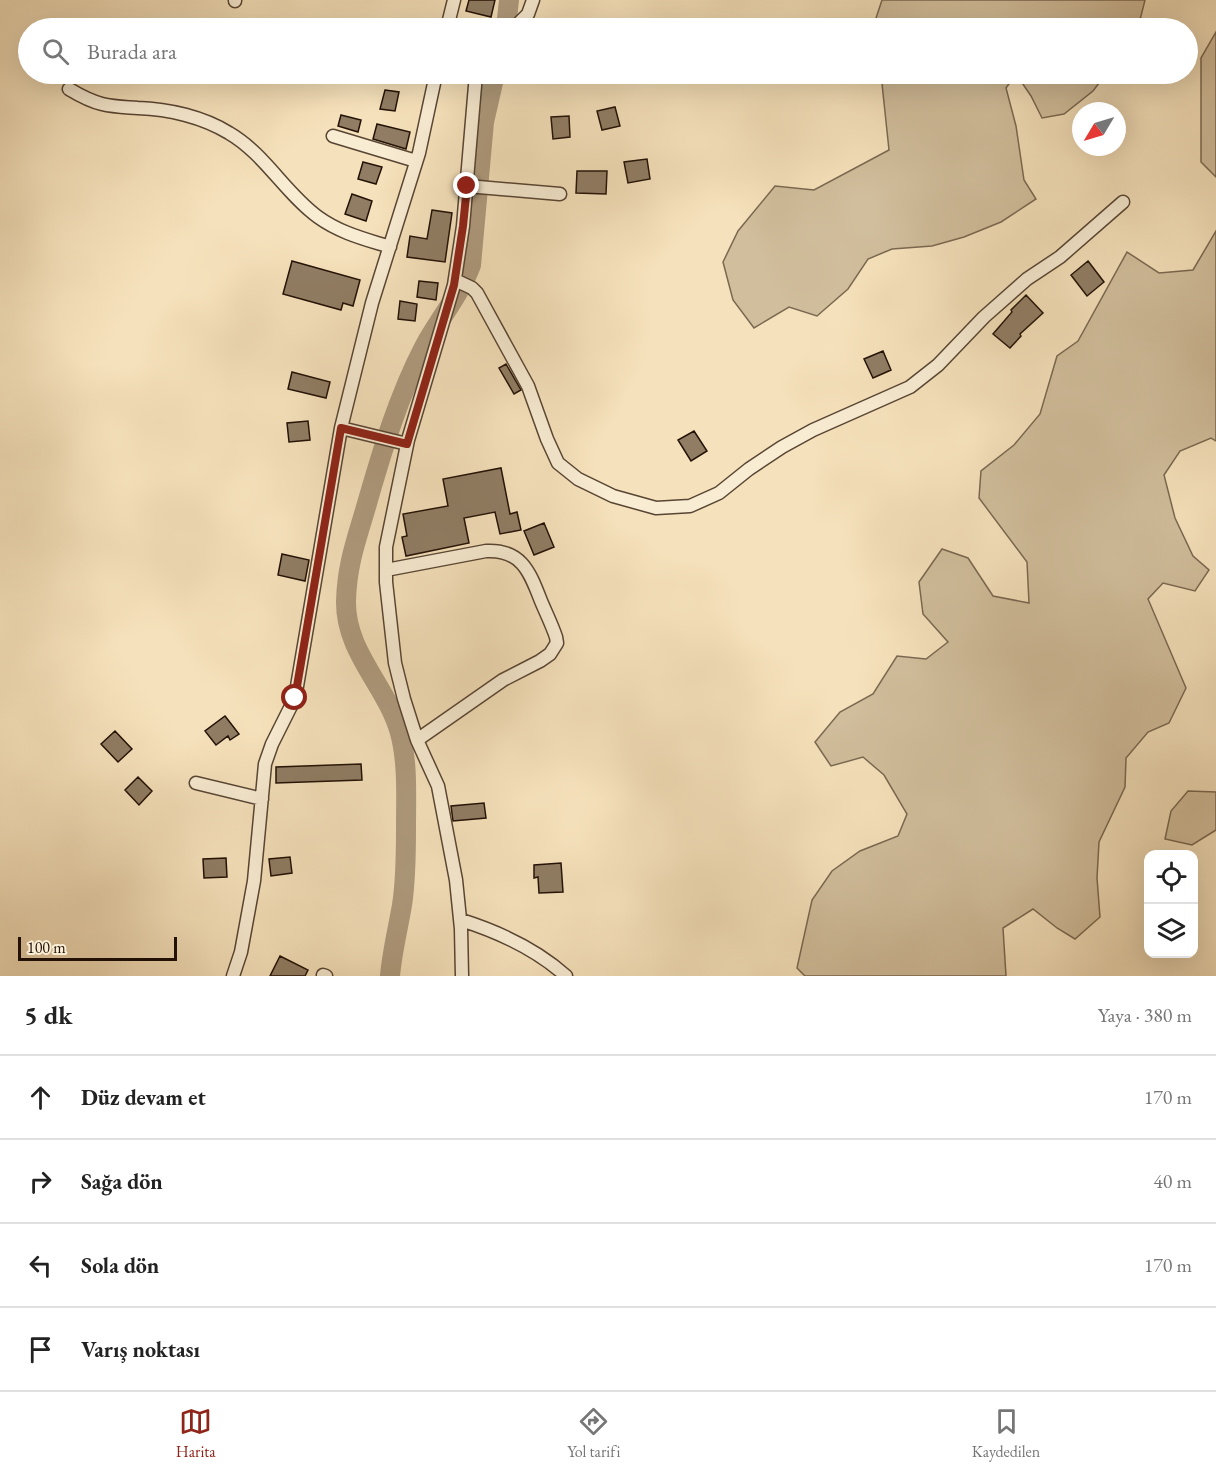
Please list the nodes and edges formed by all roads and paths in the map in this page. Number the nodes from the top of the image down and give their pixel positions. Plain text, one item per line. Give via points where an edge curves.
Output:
1 (452, 0) edge
2 (533, 0) edge
3 (449, 18) edge
4 (524, 18) edge
5 (434, 84) edge
6 (475, 84) edge
7 (69, 89) dead end
8 (333, 136) dead end
9 (417, 161) junction
10 (467, 186) junction
11 (560, 194) dead end
12 (1123, 202) dead end
13 (390, 246) junction
14 (454, 280) junction
15 (341, 428) junction
16 (407, 444) junction
17 (386, 570) junction
18 (417, 740) junction
19 (196, 783) dead end
20 (262, 799) junction
21 (460, 920) junction
22 (233, 976) edge
23 (462, 976) edge
24 (566, 976) edge

1 - 3 street
2 - 4 street
5 - 9 street
6 - 10 street
7 - 13 street via 101,104 204,120 231,134 319,218 342,231
8 - 9 street
9 - 13 street
10 - 11 street
10 - 14 street
12 - 14 street via 984,316 938,365 910,387 792,441 719,493 690,506 656,508 613,496 578,479 558,463 528,386 477,293
13 - 15 street
14 - 16 street
15 - 16 street
15 - 20 street via 295,698 265,764
16 - 17 street via 386,547
17 - 18 street via 395,663
17 - 18 street via 503,551 530,573 556,637 550,654 503,680
18 - 21 street via 438,786
19 - 20 street
20 - 22 street via 254,881
21 - 23 street
21 - 24 street via 527,947

